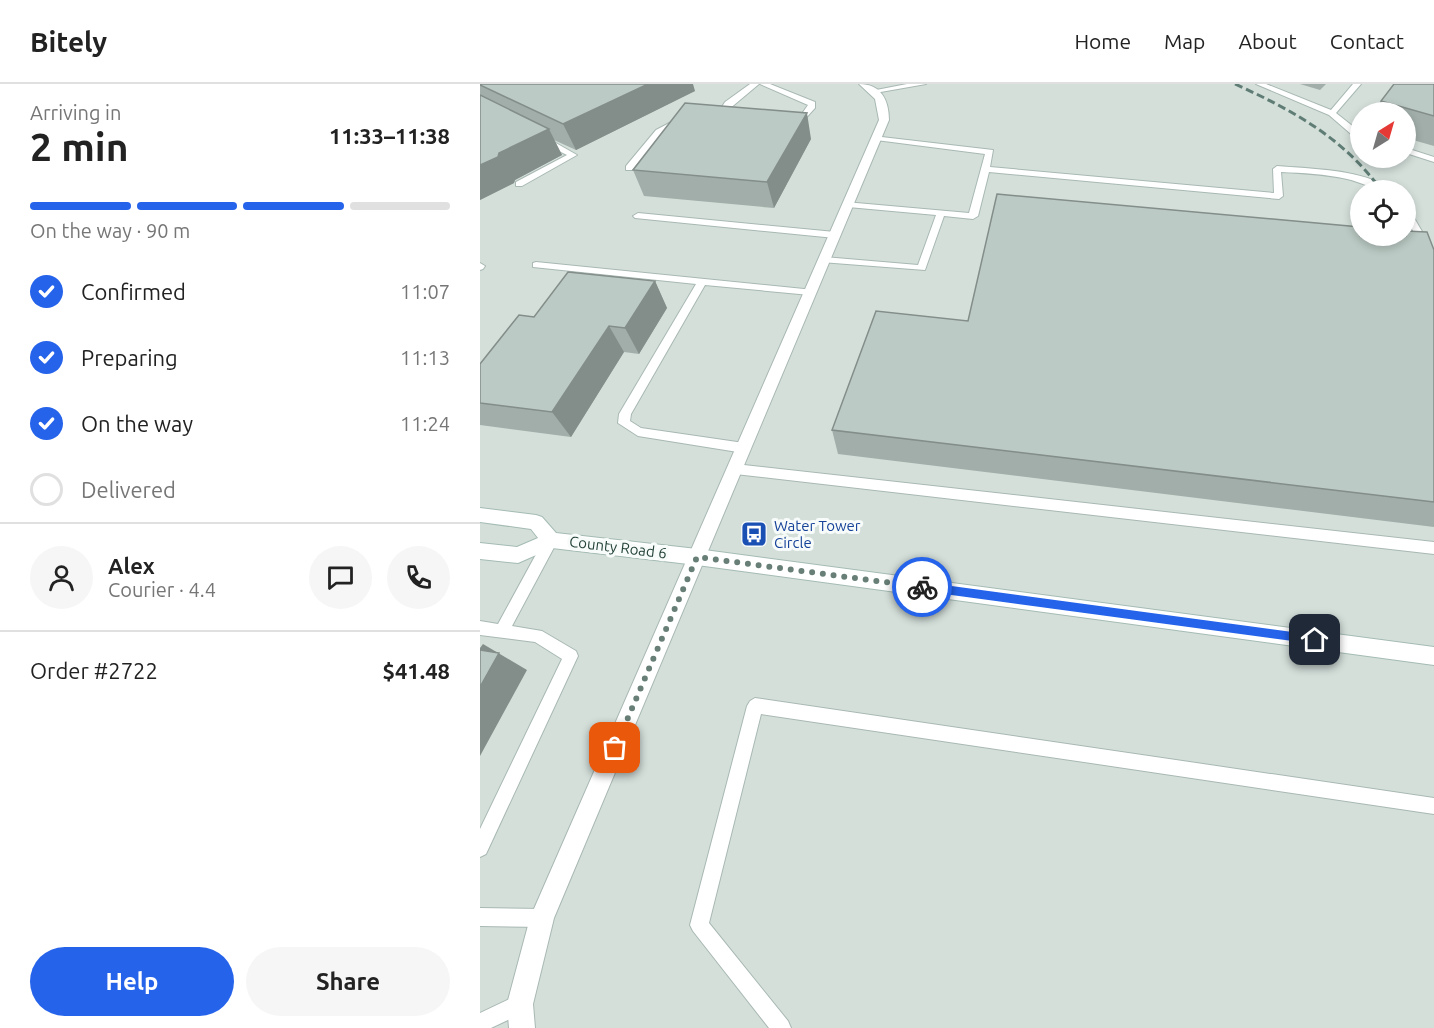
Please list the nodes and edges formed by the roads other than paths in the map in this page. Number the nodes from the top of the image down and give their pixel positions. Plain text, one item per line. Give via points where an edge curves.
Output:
1 (755, 84) edge
2 (764, 84) edge
3 (922, 84) edge
4 (1260, 84) edge
5 (1356, 84) edge
6 (869, 88) edge
7 (728, 105) junction
8 (716, 108) edge
9 (1332, 113) junction
10 (693, 114) edge
11 (740, 120) edge
12 (783, 122) edge
13 (1350, 129) edge
14 (532, 134) edge
15 (876, 138) junction
16 (1416, 154) edge
17 (1434, 160) edge
18 (629, 168) dead end
19 (986, 168) junction
20 (1357, 180) edge
21 (519, 184) dead end
22 (848, 204) junction
23 (941, 213) junction
24 (638, 216) dead end
25 (1416, 228) edge
26 (835, 235) junction
27 (824, 260) junction
28 (1434, 260) edge
29 (536, 265) dead end
30 (702, 282) junction
31 (810, 292) junction
32 (744, 448) junction
33 (735, 469) junction
34 (480, 515) edge
35 (551, 540) junction
36 (1434, 548) edge
37 (480, 551) edge
38 (697, 557) junction
39 (480, 628) edge
40 (502, 631) junction
41 (1434, 656) edge
42 (1434, 806) edge
43 (480, 848) edge
44 (480, 917) edge
45 (542, 918) junction
46 (521, 1016) edge
47 (480, 1023) edge
48 (781, 1028) edge

1 - 7 lane
2 - 12 lane via 812,104 805,116
3 - 6 lane
4 - 9 lane
5 - 9 lane
6 - 15 street via 885,108
7 - 8 lane
7 - 11 lane via 724,110 726,116
9 - 13 lane
10 - 18 lane via 659,132
14 - 21 lane via 573,154
15 - 19 lane via 990,152
15 - 22 street
16 - 17 lane
19 - 20 lane via 1280,196 1277,169
19 - 23 lane via 972,216
22 - 23 lane
22 - 26 street
23 - 27 lane via 922,268
24 - 26 lane
25 - 28 lane
26 - 27 street
27 - 31 street
29 - 30 lane
30 - 31 lane
30 - 32 lane via 625,414 624,423 638,432
31 - 32 street
32 - 33 street
33 - 36 lane
33 - 38 street
34 - 35 street, County Road 6 via 536,522
35 - 37 street, County Road 6 via 518,555
35 - 38 street, County Road 6
35 - 40 lane
38 - 41 street, County Road 6
38 - 45 street
39 - 40 lane
40 - 43 lane via 537,636 571,656
42 - 48 lane via 755,706 699,925
44 - 45 lane
45 - 46 street
46 - 47 lane

